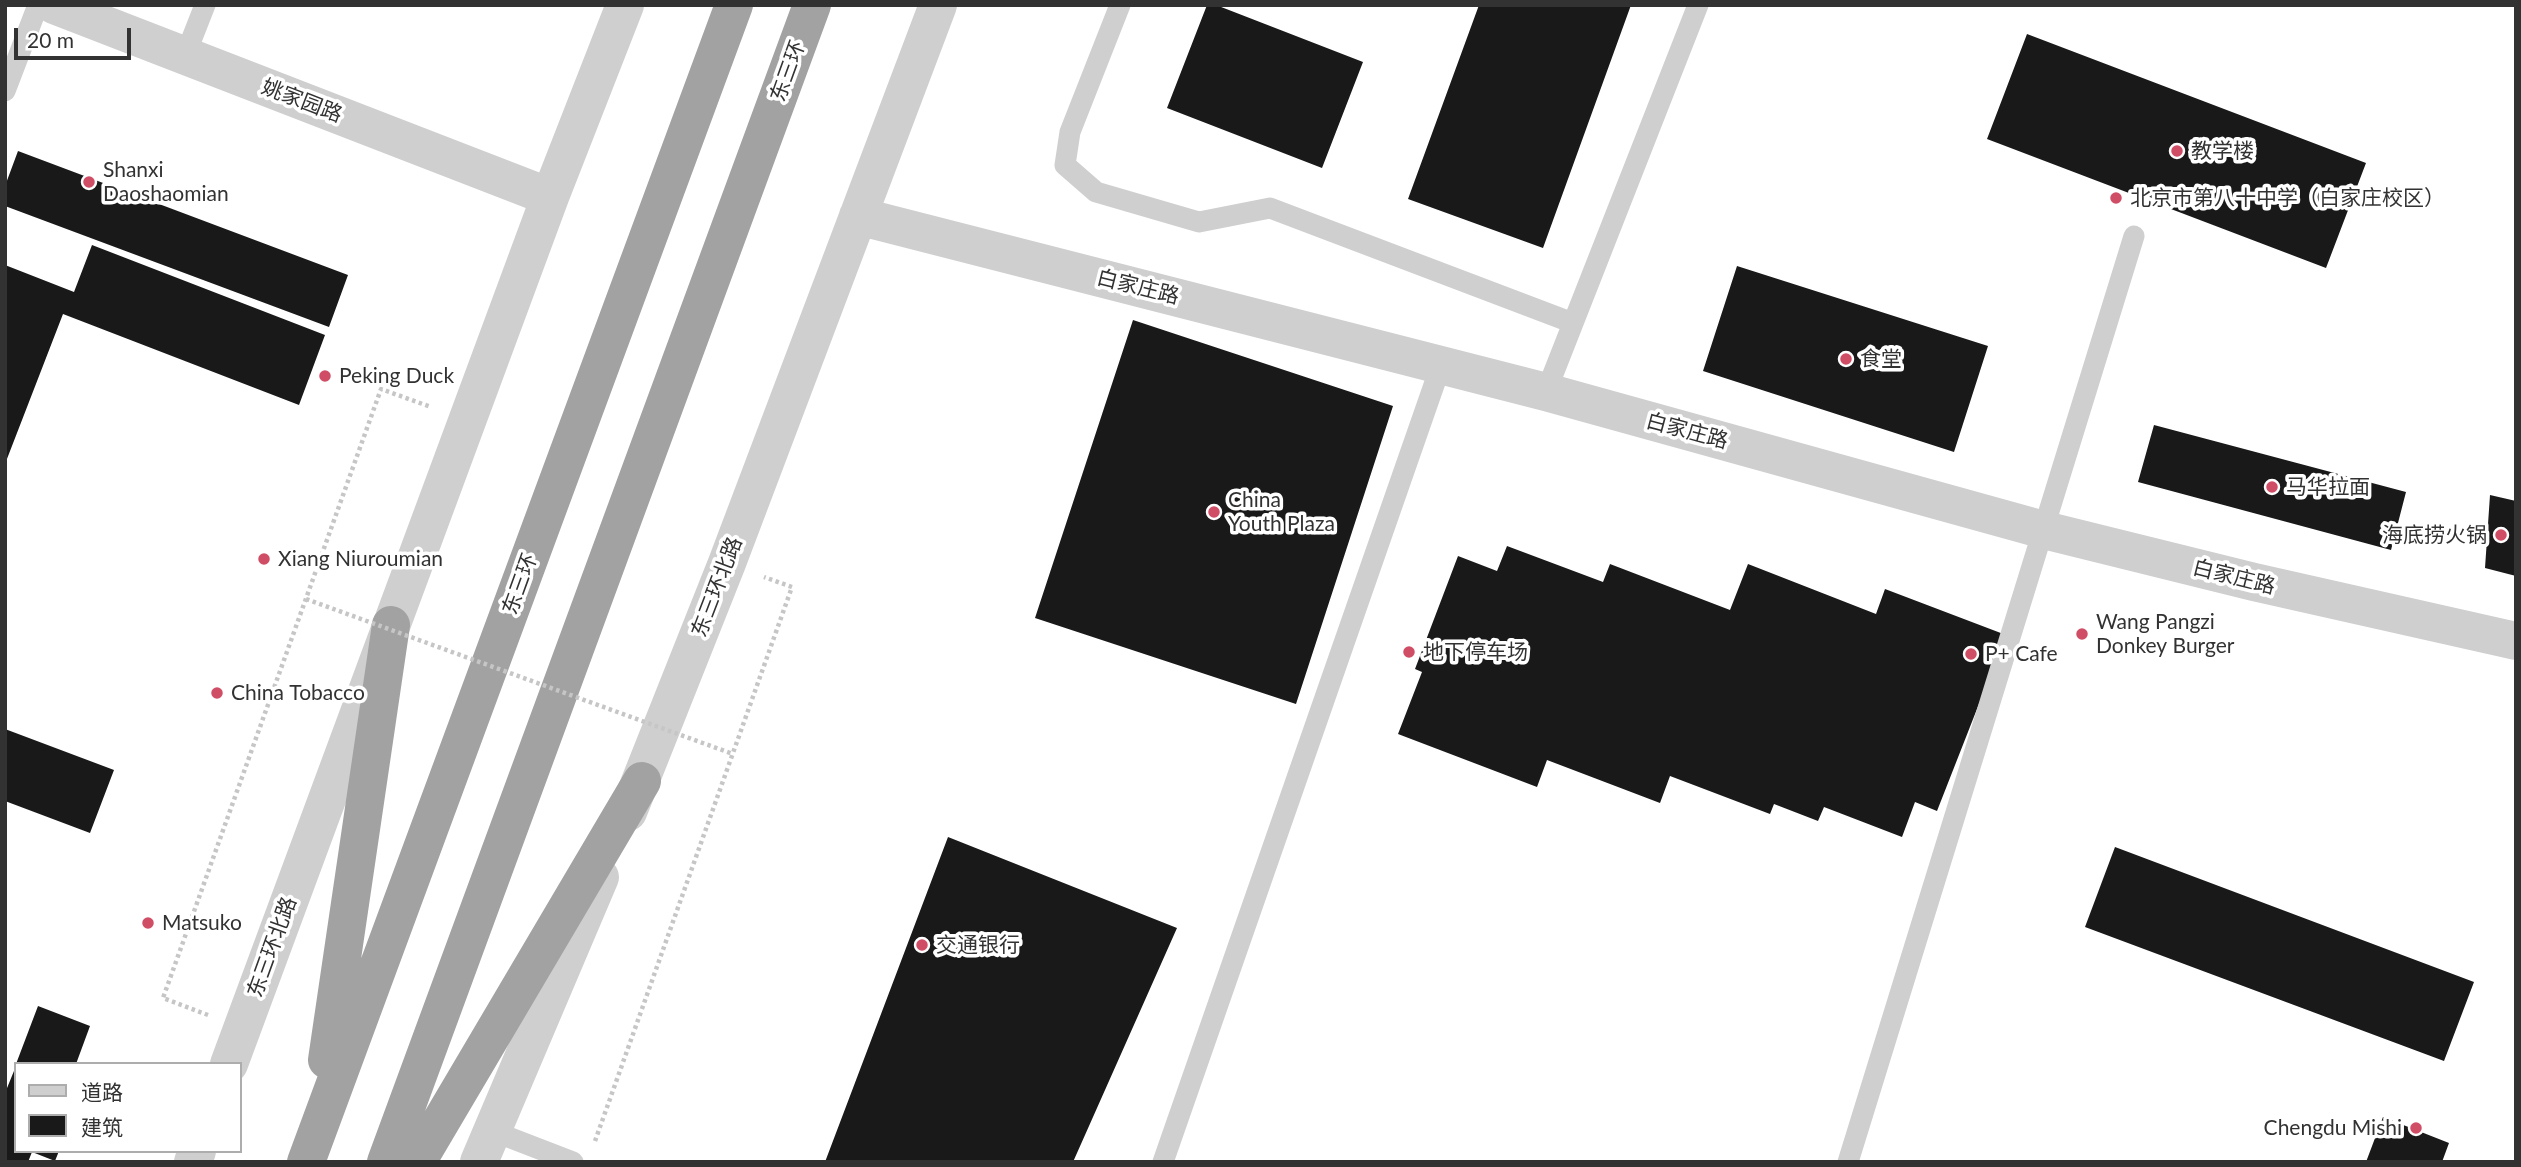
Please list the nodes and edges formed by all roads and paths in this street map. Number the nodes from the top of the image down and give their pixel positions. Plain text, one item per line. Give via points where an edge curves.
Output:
1 (37, 5) edge
2 (54, 5) edge
3 (205, 5) edge
4 (625, 5) edge
5 (734, 5) edge
6 (812, 5) edge
7 (937, 5) edge
8 (1120, 5) edge
9 (1698, 5) edge
10 (185, 56) junction
11 (5, 91) edge
12 (550, 197) junction
13 (858, 216) junction
14 (2134, 236) dead end
15 (1573, 323) junction
16 (1441, 365) junction
17 (1546, 392) junction
18 (468, 420) junction
19 (2043, 530) junction
20 (792, 587) dead end
21 (306, 599) junction
22 (391, 625) junction
23 (2516, 641) edge
24 (733, 754) junction
25 (642, 782) junction
26 (163, 998) dead end
27 (230, 1062) edge
28 (484, 1146) edge
29 (311, 1148) edge
30 (593, 1149) dead end
31 (386, 1162) edge
32 (417, 1162) edge
33 (573, 1162) edge
34 (1163, 1162) edge
35 (1848, 1162) edge

1 - 11 lane
2 - 10 street, 姚家园路
3 - 10 lane
4 - 12 street, 东三环北路
5 - 29 highway, 东三环
6 - 31 highway, 东三环
7 - 13 street, 东三环北路
8 - 15 lane via 1070,132 1065,165 1096,191 1199,222 1270,208
9 - 15 lane
10 - 12 street, 姚家园路
12 - 18 street, 东三环北路
13 - 16 street, 白家庄路
13 - 25 street, 东三环北路
14 - 19 lane
15 - 17 lane
16 - 17 street, 白家庄路
16 - 34 lane
17 - 19 street, 白家庄路
18 - 21 path via 381,389
18 - 22 street, 东三环北路
19 - 23 street, 白家庄路
19 - 35 lane
20 - 24 path
21 - 24 path, bridge
21 - 26 path
22 - 27 street, 东三环北路
22 - 29 highway
24 - 30 path
25 - 28 street, 东三环北路
25 - 32 highway
28 - 33 lane

